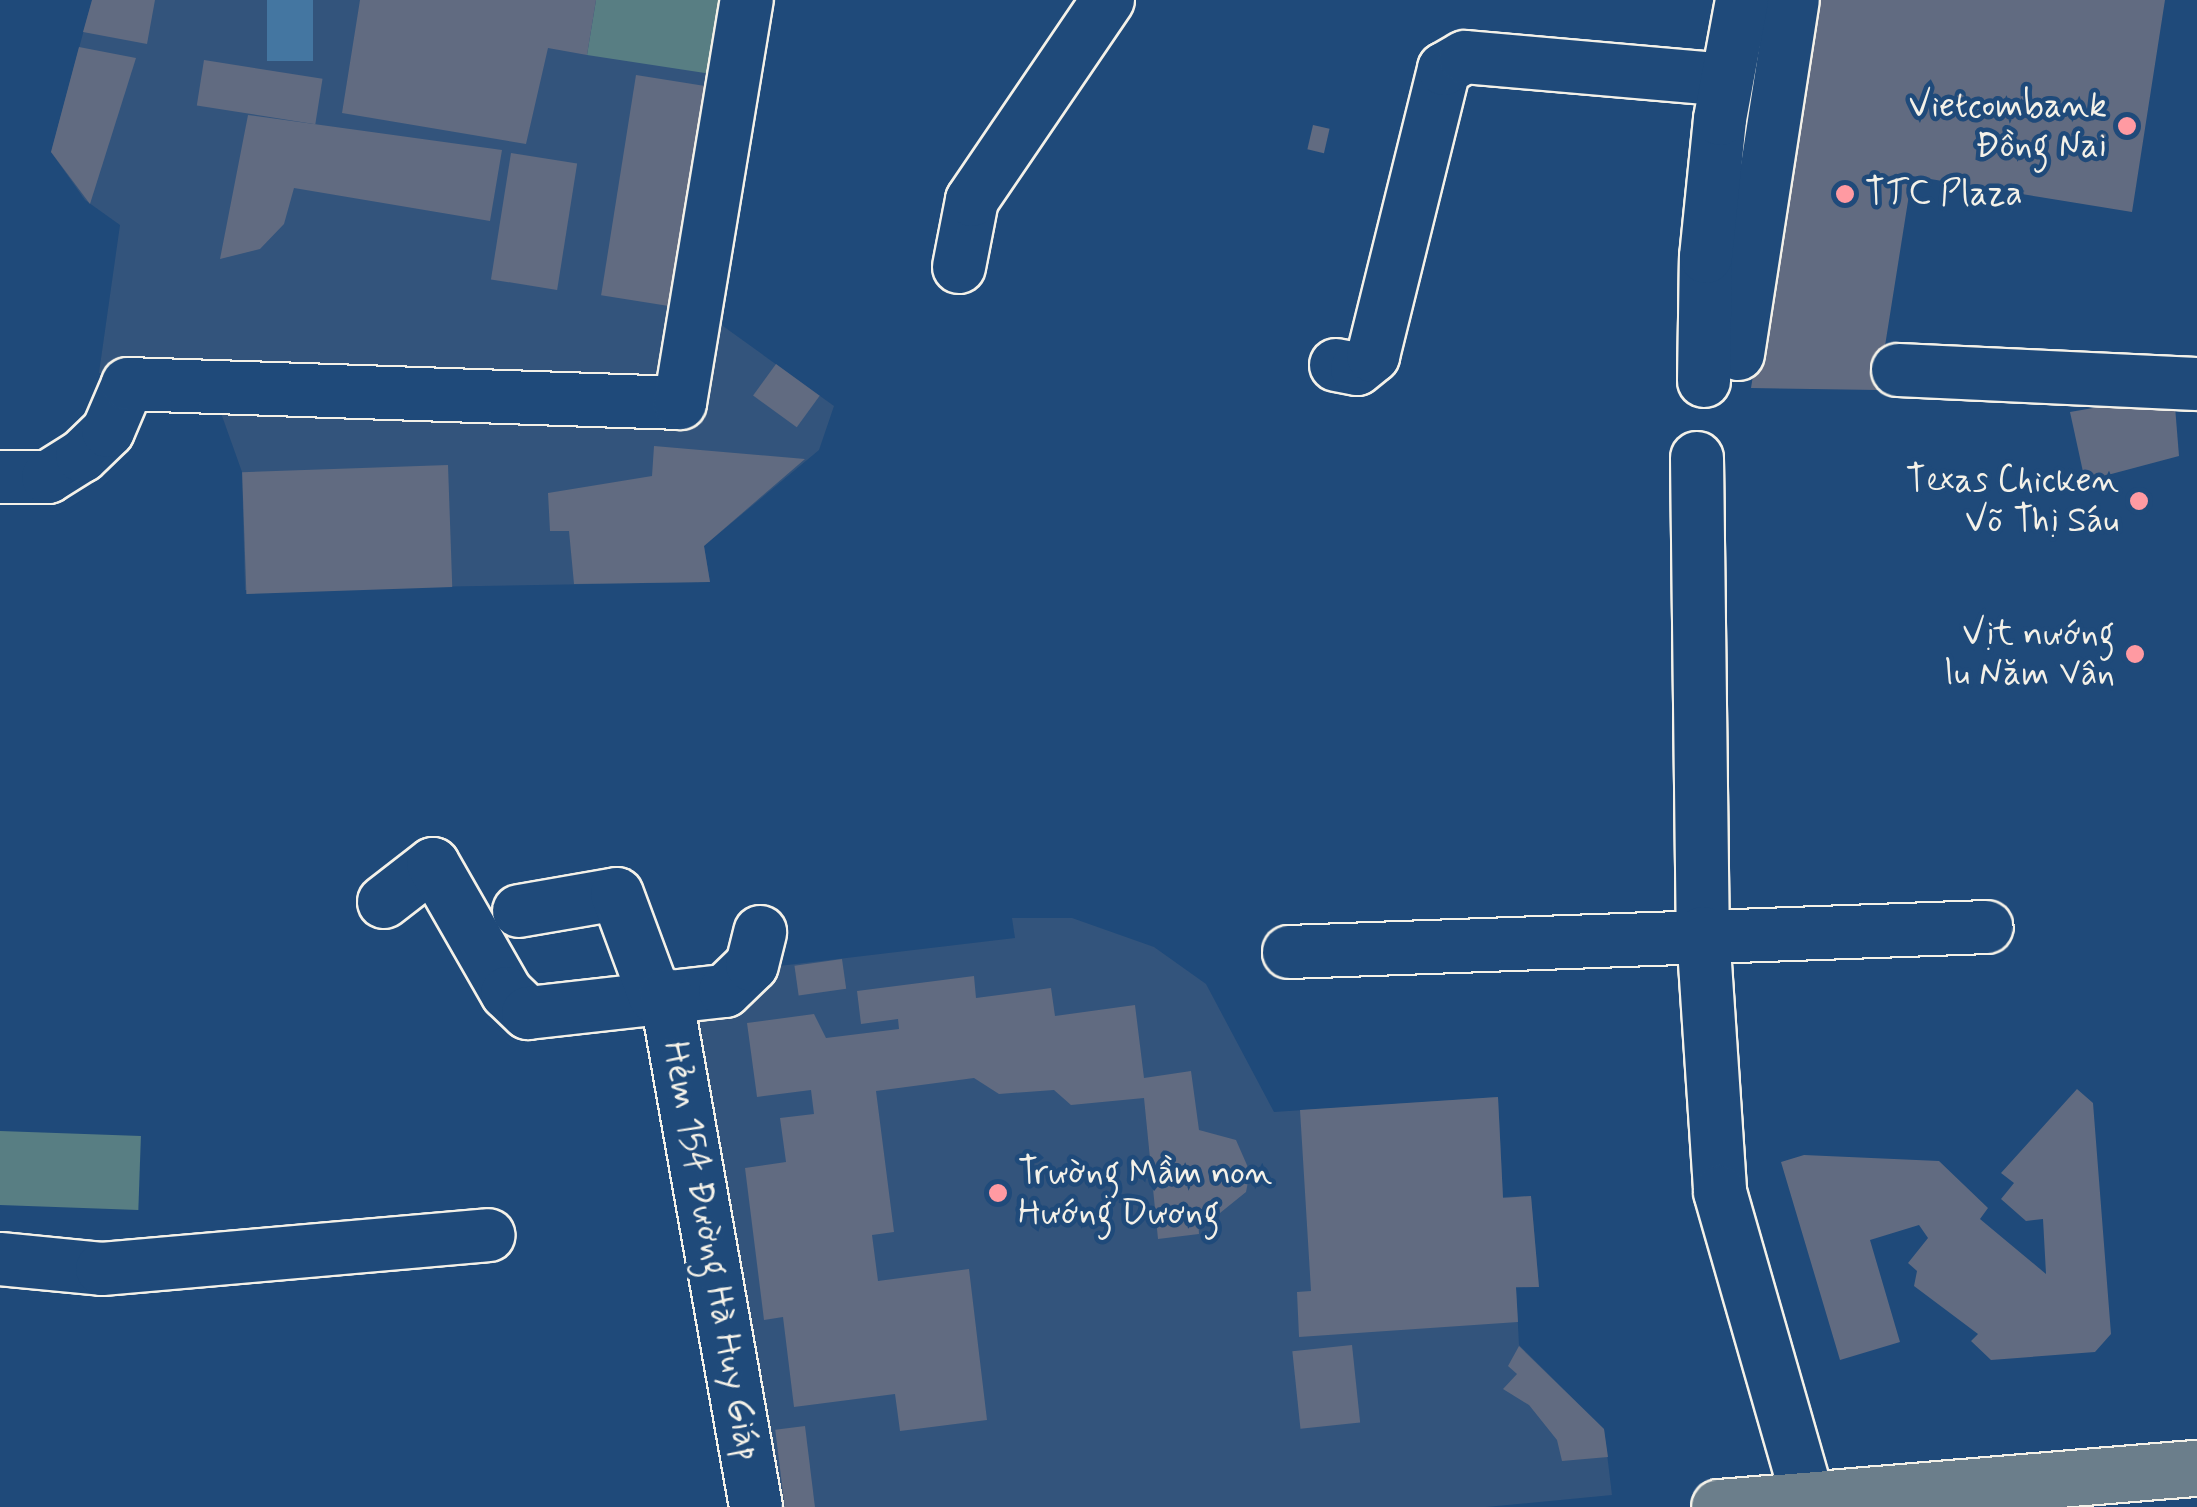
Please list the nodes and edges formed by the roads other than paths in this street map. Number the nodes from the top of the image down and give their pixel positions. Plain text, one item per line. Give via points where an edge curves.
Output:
1 (747, 0) edge
2 (1108, 0) edge
3 (1742, 0) edge
4 (1793, 0) edge
5 (1726, 80) junction
6 (959, 268) dead end
7 (1336, 365) dead end
8 (1898, 370) dead end
9 (2197, 384) edge
10 (1697, 458) dead end
11 (0, 477) edge
12 (384, 902) dead end
13 (520, 911) dead end
14 (1987, 927) dead end
15 (760, 932) dead end
16 (1703, 933) junction
17 (1289, 952) dead end
18 (660, 996) junction
19 (490, 1235) dead end
20 (0, 1260) edge
21 (2197, 1468) edge
22 (2048, 1493) edge
23 (1808, 1498) junction
24 (756, 1507) edge
25 (1718, 1507) edge

1 - 11 street via 680,403 128,384 108,430 82,456 48,477
2 - 6 street via 972,200
3 - 5 street
4 - 5 street via 1721,368 1706,257
5 - 7 street via 1464,57 1444,69 1373,356 1357,369
8 - 9 street
10 - 16 street
12 - 18 street, Hẻm 154 Đường Hà Huy Giáp via 433,864 507,993 528,1013
13 - 18 street via 617,894
14 - 16 street
15 - 18 street, Hẻm 154 Đường Hà Huy Giáp via 752,965 725,991
16 - 17 street
16 - 23 street via 1720,1192
18 - 24 street, Hẻm 154 Đường Hà Huy Giáp
19 - 20 street via 102,1269
21 - 22 main road
22 - 23 main road
23 - 25 main road

